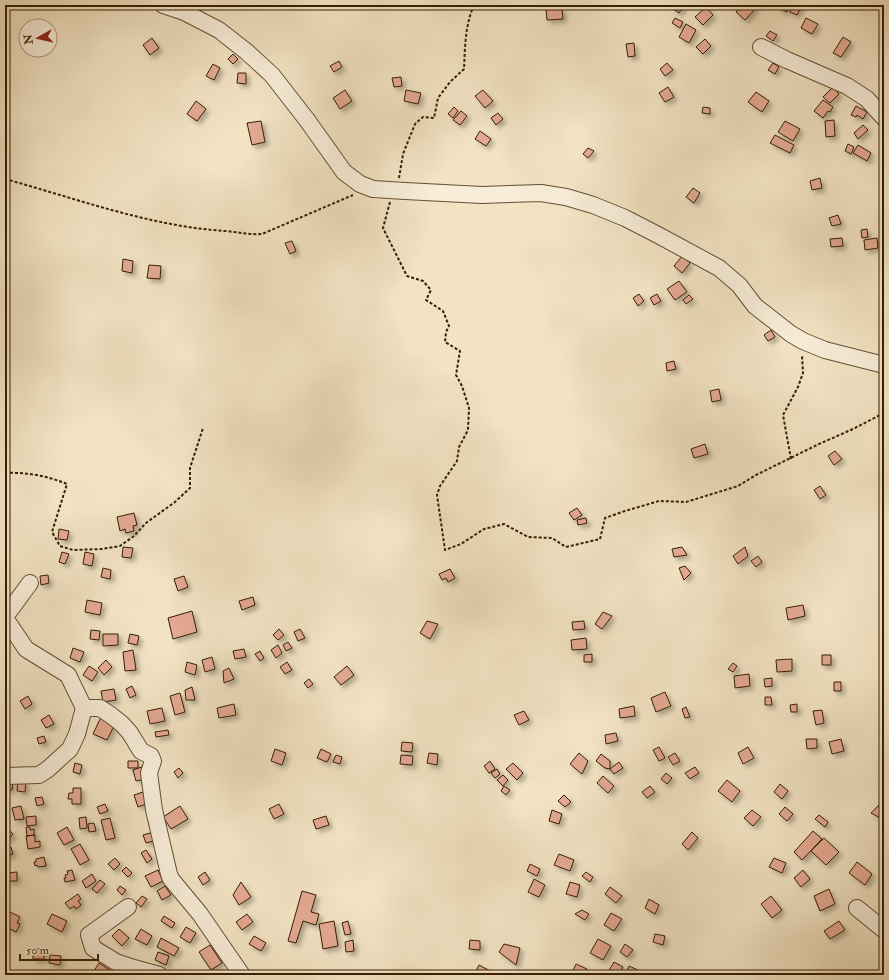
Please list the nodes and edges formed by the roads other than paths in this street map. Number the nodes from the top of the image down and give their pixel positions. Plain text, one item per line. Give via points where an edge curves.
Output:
1 (163, 5) edge
2 (761, 47) dead end
3 (884, 118) edge
4 (884, 365) edge
5 (30, 583) dead end
6 (5, 618) edge
7 (84, 708) junction
8 (5, 776) edge
9 (128, 907) dead end
10 (856, 908) dead end
11 (884, 930) edge
12 (132, 972) edge
13 (160, 975) edge
14 (242, 975) edge

1 - 4 street via 184,12 219,30 247,52 272,75 308,120 344,172 360,184 373,189 482,195 541,194 566,197 593,205 625,218 719,268 739,285 755,306 803,341 825,350
2 - 3 street via 847,86 867,99
5 - 6 street
6 - 7 street via 26,649 68,675
7 - 8 street via 70,749 48,769 38,775
7 - 14 street via 100,708 112,716 130,733 141,751 151,756 153,761 149,773 154,810 171,879 200,914
9 - 12 street via 89,935 93,948
10 - 11 street
12 - 13 street

